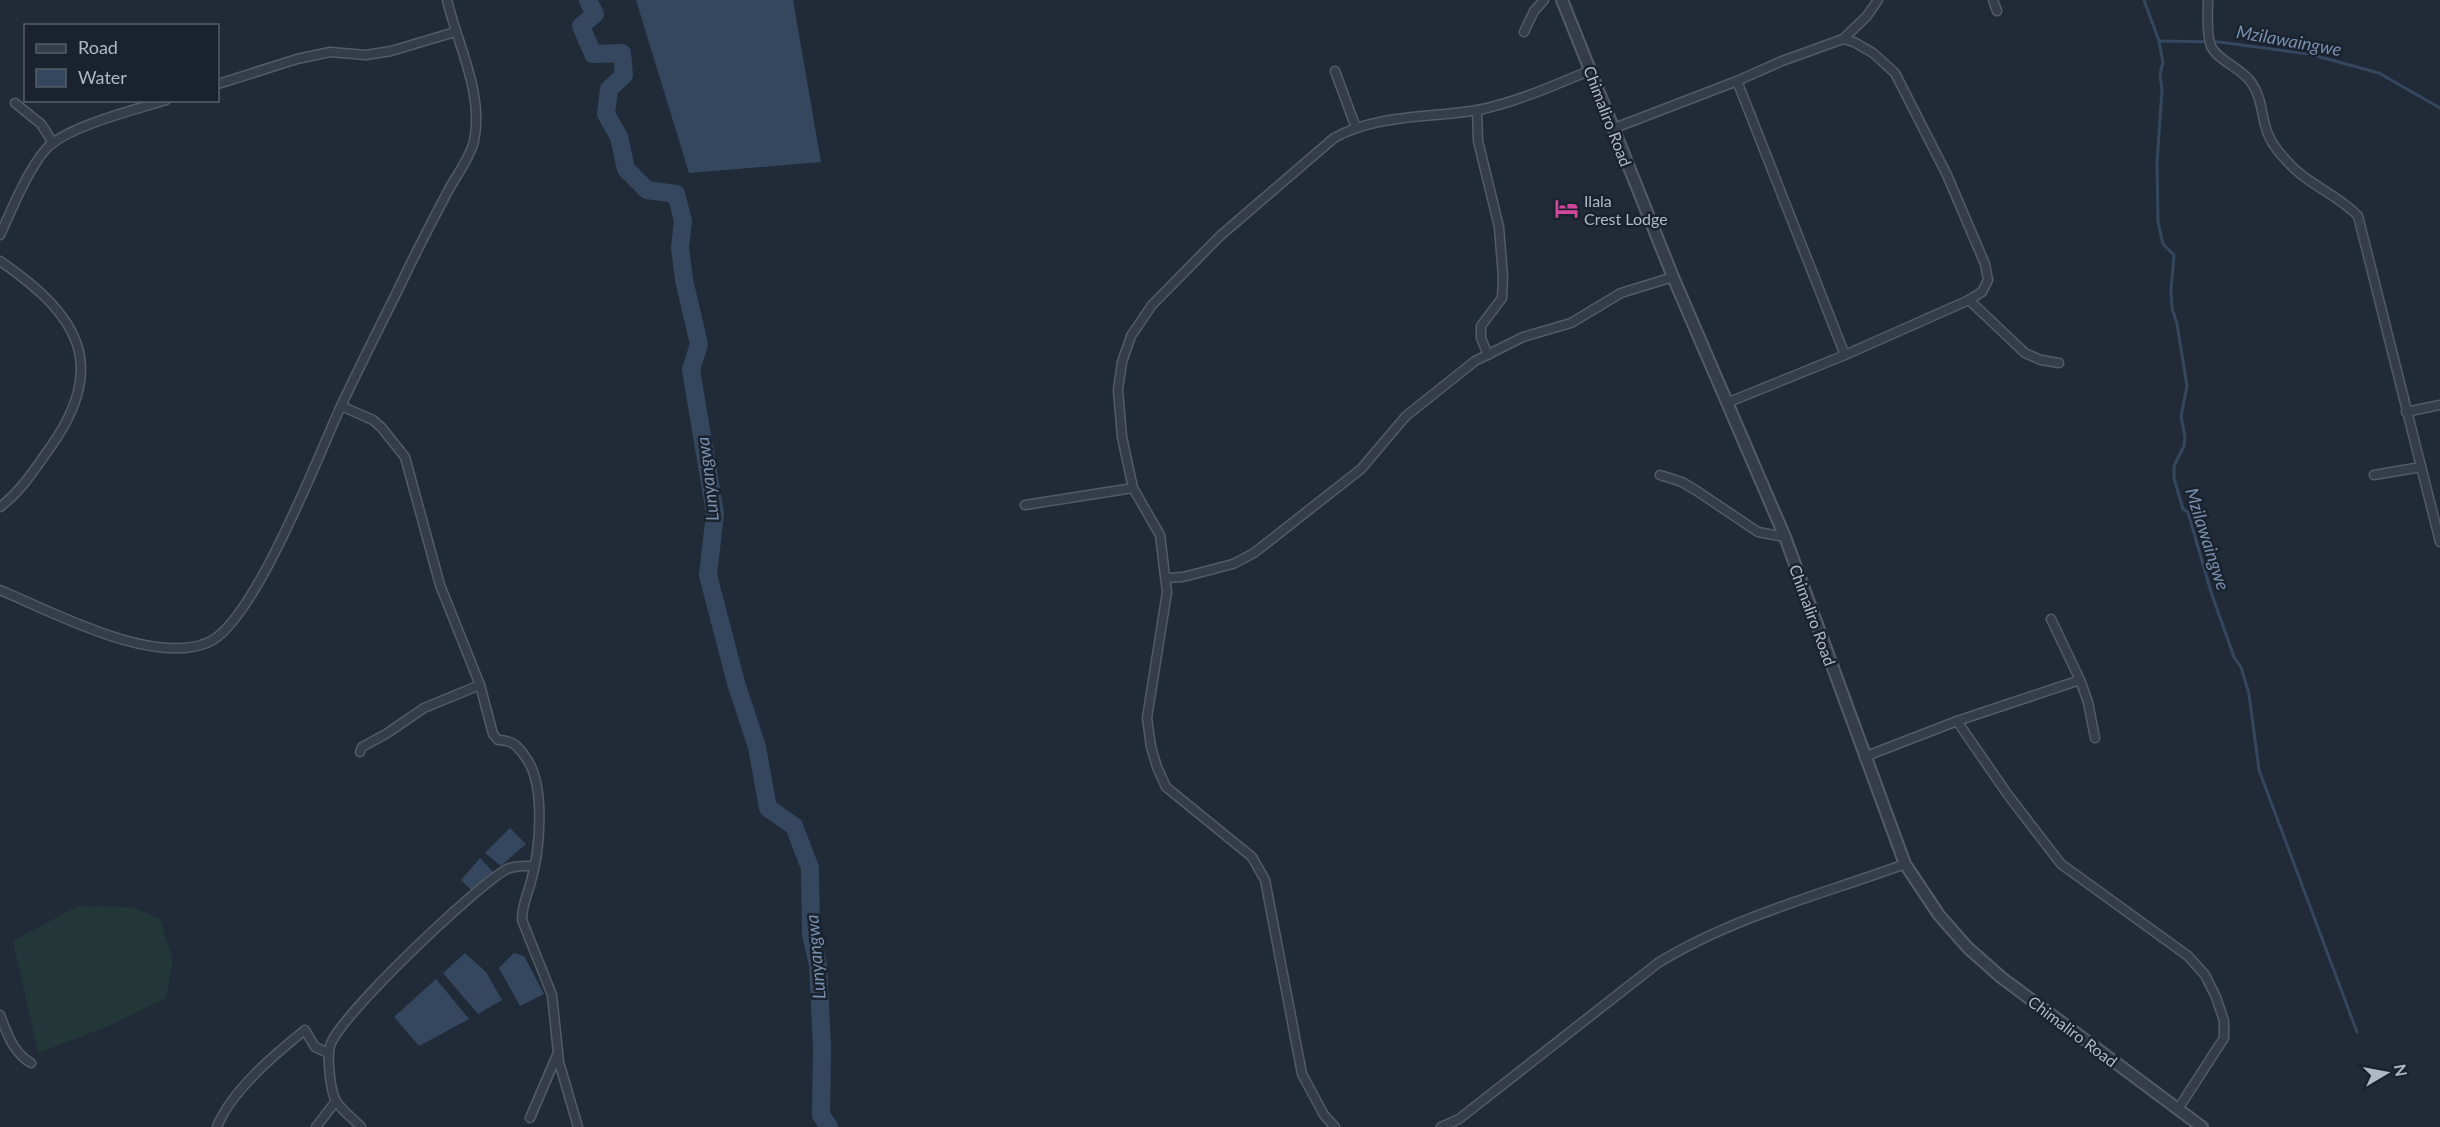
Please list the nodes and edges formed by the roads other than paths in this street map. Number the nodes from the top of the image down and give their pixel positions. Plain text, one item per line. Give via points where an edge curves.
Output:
1 (447, 0) edge
2 (1544, 0) edge
3 (1562, 0) edge
4 (1878, 0) edge
5 (1993, 0) edge
6 (2208, 0) edge
7 (1997, 11) dead end
8 (455, 32) junction
9 (1524, 32) dead end
10 (1843, 39) junction
11 (1591, 70) junction
12 (1335, 71) dead end
13 (1737, 81) junction
14 (219, 84) edge
15 (160, 102) edge
16 (15, 104) dead end
17 (1477, 110) junction
18 (1356, 128) junction
19 (1612, 129) junction
20 (53, 143) junction
21 (0, 235) edge
22 (0, 261) edge
23 (1673, 277) junction
24 (1969, 300) junction
25 (1488, 355) junction
26 (1845, 356) junction
27 (2059, 363) dead end
28 (1729, 402) junction
29 (2440, 405) edge
30 (341, 406) junction
31 (2406, 412) junction
32 (2421, 468) junction
33 (1660, 475) dead end
34 (2374, 475) dead end
35 (1133, 488) junction
36 (1025, 505) dead end
37 (0, 507) edge
38 (1785, 537) junction
39 (2440, 542) edge
40 (1166, 578) junction
41 (0, 590) edge
42 (2050, 619) dead end
43 (2080, 680) junction
44 (480, 685) junction
45 (1957, 721) junction
46 (2095, 738) dead end
47 (360, 753) dead end
48 (1864, 757) junction
49 (1905, 864) junction
50 (534, 866) junction
51 (0, 1015) edge
52 (328, 1053) junction
53 (557, 1055) junction
54 (31, 1063) dead end
55 (336, 1101) junction
56 (2178, 1109) junction
57 (530, 1118) dead end
58 (217, 1127) edge
59 (316, 1127) edge
60 (361, 1127) edge
61 (578, 1127) edge
62 (1335, 1127) edge
63 (1441, 1127) edge
64 (2202, 1127) edge

1 - 8 street
2 - 9 street
3 - 11 street, Chimaliro Road
4 - 10 street
5 - 7 street
6 - 31 street via 2211,48 2252,83 2273,143 2286,161 2358,216
8 - 14 street via 392,51 366,55 330,52
8 - 30 street via 477,100 474,144
10 - 13 street
10 - 24 street via 1873,53 1895,73 1947,175 1985,264 1988,280 1982,292
11 - 17 street
11 - 19 street, Chimaliro Road
12 - 18 street
13 - 19 street
13 - 26 street
15 - 20 street via 90,125
16 - 20 street via 41,124
17 - 18 street
17 - 25 street via 1478,141 1499,227 1503,277 1502,298 1481,326
18 - 35 street via 1334,138 1220,236 1152,305 1131,336 1118,390 1122,437
19 - 23 street, Chimaliro Road
20 - 21 street via 32,169
22 - 37 street via 21,275 66,319 76,336 82,379 64,429 24,484
23 - 25 street via 1621,293 1571,323 1523,337
23 - 28 street, Chimaliro Road
24 - 26 street
24 - 27 street via 2025,353
25 - 40 street via 1470,364 1406,416 1361,469 1254,553 1233,564
26 - 28 street
28 - 38 street, Chimaliro Road
29 - 31 street
30 - 41 street via 297,509 247,603 225,631 210,642 164,650 129,642
30 - 44 street via 373,420 405,457 440,585
31 - 32 street
32 - 34 street
32 - 39 street
33 - 38 street via 1682,482 1758,532
35 - 36 street
35 - 40 street via 1160,534
38 - 48 street, Chimaliro Road
40 - 62 street via 1147,718 1151,747 1166,786 1251,857 1265,880 1302,1074
42 - 43 street
43 - 45 street
43 - 46 street
44 - 47 street via 423,708 362,747
44 - 50 street via 495,738 518,747 529,760 534,775 540,819
45 - 48 street
45 - 56 street via 2061,864 2188,956 2205,975 2224,1021 2224,1038
48 - 49 street, Chimaliro Road
49 - 56 street, Chimaliro Road via 1939,915 1968,948 2002,978
49 - 63 street via 1686,945 1459,1119
50 - 52 street via 510,867 462,904 352,1012 336,1033
50 - 53 street via 522,920 552,995
51 - 54 street via 16,1050
52 - 55 street
52 - 58 street via 315,1047 305,1030 271,1057
53 - 57 street
53 - 61 street
55 - 59 street
55 - 60 street
56 - 64 street, Chimaliro Road

